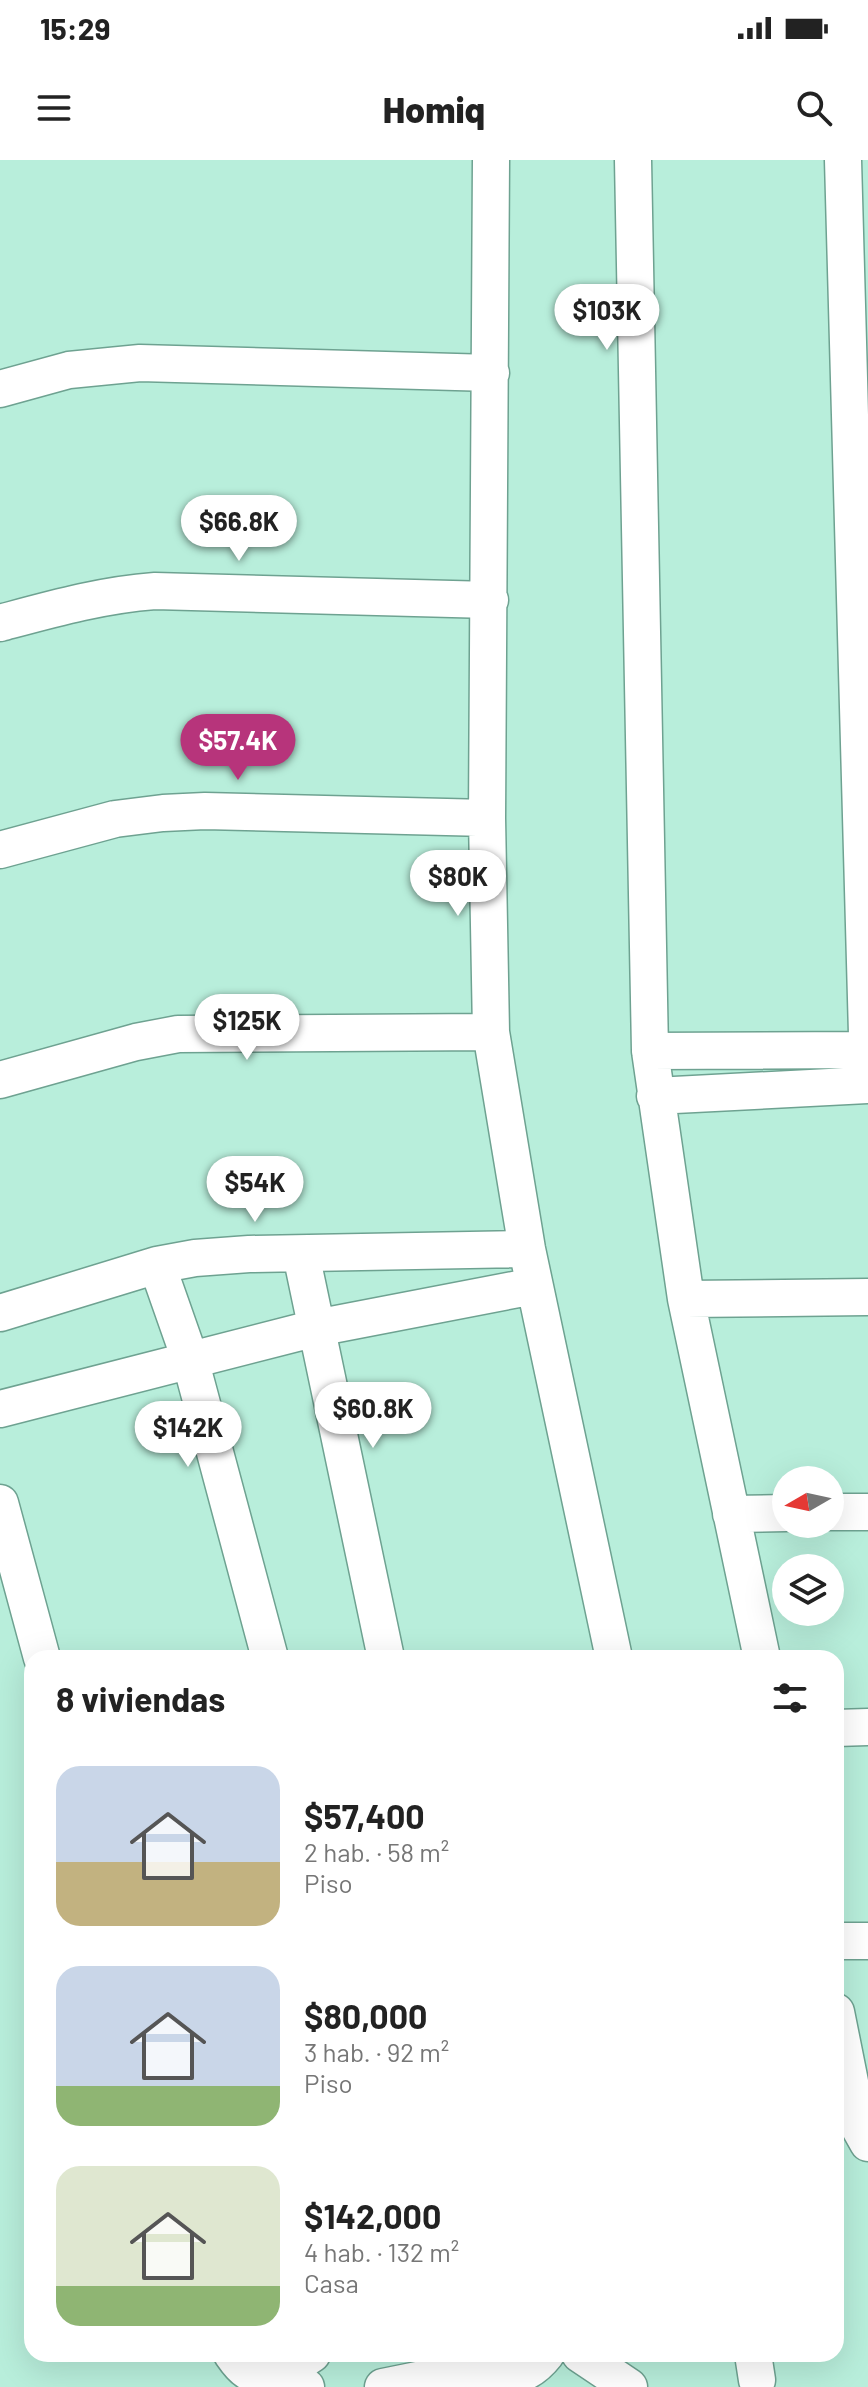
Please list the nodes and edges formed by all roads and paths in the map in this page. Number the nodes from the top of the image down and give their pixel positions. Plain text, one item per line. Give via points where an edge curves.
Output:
1 (491, 160) edge
2 (633, 160) edge
3 (843, 160) edge
4 (491, 373) junction
5 (0, 389) edge
6 (490, 600) junction
7 (0, 623) edge
8 (863, 716) edge
9 (487, 818) junction
10 (0, 850) edge
11 (491, 1032) junction
12 (650, 1051) junction
13 (867, 1057) edge
14 (0, 1080) edge
15 (868, 1085) edge
16 (655, 1096) junction
17 (527, 1249) junction
18 (301, 1254) junction
19 (157, 1265) junction
20 (534, 1286) junction
21 (868, 1297) edge
22 (686, 1299) junction
23 (0, 1313) edge
24 (316, 1328) junction
25 (190, 1359) junction
26 (0, 1409) edge
27 (0, 1503) edge
28 (844, 1512) edge
29 (868, 1512) edge
30 (772, 1513) edge
31 (731, 1514) junction
32 (40, 1650) edge
33 (268, 1650) edge
34 (384, 1650) edge
35 (612, 1650) edge
36 (760, 1650) edge
37 (868, 1727) edge
38 (844, 1728) edge
39 (844, 1941) edge
40 (868, 1941) edge
41 (844, 2052) edge
42 (868, 2143) edge
43 (237, 2362) edge
44 (306, 2362) edge
45 (462, 2362) edge
46 (466, 2362) edge
47 (538, 2362) edge
48 (592, 2362) edge
49 (293, 2381) edge
50 (526, 2381) edge
51 (383, 2387) edge
52 (629, 2387) edge

1 - 4 street
2 - 12 street
3 - 8 street
4 - 5 street via 140,363 69,370
4 - 6 street
6 - 7 street via 155,591 92,599
6 - 9 street
8 - 13 street
9 - 10 street via 163,813 115,819
9 - 11 street
11 - 14 street via 178,1034
11 - 17 street
12 - 13 street
12 - 16 street
15 - 16 street
16 - 22 street
17 - 18 street
17 - 20 street
18 - 19 street via 195,1258
18 - 24 street
19 - 23 street
19 - 25 street
20 - 24 street
20 - 35 street
21 - 22 street
22 - 31 street
24 - 25 street
24 - 34 street
25 - 26 street
25 - 33 street
27 - 32 street
28 - 29 street
30 - 31 street
31 - 36 street
37 - 38 street
39 - 40 street
41 - 42 street via 859,2127
43 - 49 street via 260,2376
44 - 49 street
45 - 51 street
46 - 50 street via 486,2375
47 - 50 street
48 - 52 street

